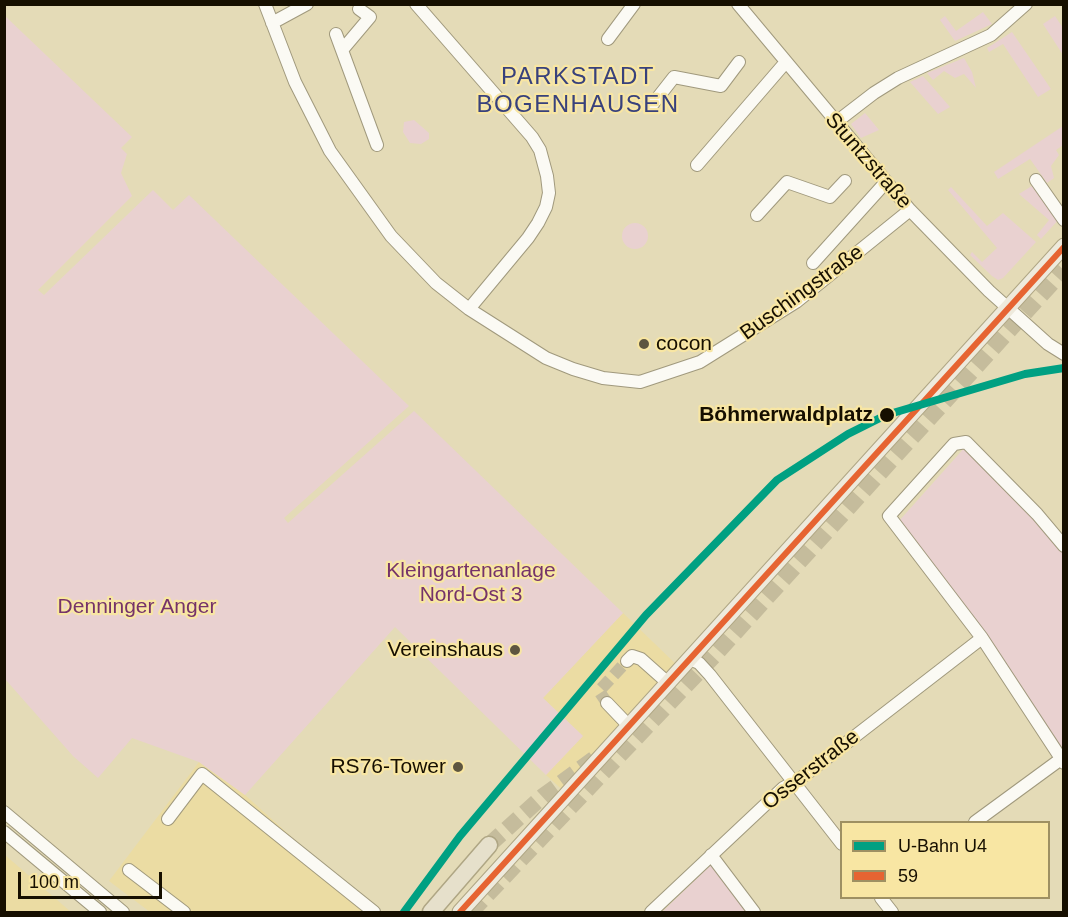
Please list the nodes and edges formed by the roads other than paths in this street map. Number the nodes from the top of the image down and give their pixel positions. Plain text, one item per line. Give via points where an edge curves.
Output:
1 (265, 4) edge
2 (307, 4) edge
3 (416, 4) edge
4 (634, 4) edge
5 (738, 4) edge
6 (1026, 4) edge
7 (359, 9) dead end
8 (272, 23) junction
9 (336, 33) dead end
10 (608, 39) dead end
11 (343, 49) junction
12 (739, 62) dead end
13 (785, 63) junction
14 (652, 105) dead end
15 (835, 123) junction
16 (377, 145) dead end
17 (697, 165) dead end
18 (1036, 180) dead end
19 (845, 181) dead end
20 (886, 183) junction
21 (910, 210) junction
22 (757, 215) dead end
23 (1064, 220) edge
24 (1064, 246) edge
25 (813, 263) dead end
26 (1008, 308) junction
27 (469, 309) junction
28 (1064, 354) edge
29 (1064, 546) edge
30 (982, 638) junction
31 (690, 659) junction
32 (627, 661) dead end
33 (668, 682) junction
34 (607, 704) dead end
35 (629, 726) junction
36 (1062, 761) edge
37 (794, 781) junction
38 (4, 812) edge
39 (168, 819) dead end
40 (976, 821) edge
41 (4, 832) edge
42 (840, 841) edge
43 (489, 845) tunnel mouth
44 (711, 855) junction
45 (129, 870) dead end
46 (882, 899) edge
47 (100, 912) edge
48 (123, 912) edge
49 (184, 912) edge
50 (374, 912) edge
51 (431, 912) edge
52 (460, 912) edge
53 (651, 912) edge
54 (753, 912) edge
55 (892, 912) edge

1 - 8 street, Buschingstraße
2 - 8 street
3 - 27 street via 532,137 546,170 549,193 538,223
4 - 10 street
5 - 13 street, Stuntzstraße
6 - 15 street via 992,35 913,70 862,101
7 - 11 street via 370,17
8 - 27 street, Buschingstraße via 295,82 332,155 391,236 436,283
9 - 11 street
11 - 16 street
12 - 14 street via 720,86 674,77
13 - 15 street, Stuntzstraße
13 - 17 street
15 - 20 street, Stuntzstraße
18 - 23 street
19 - 22 street via 830,197 787,182
20 - 21 street, Stuntzstraße
20 - 25 street
21 - 26 street, Stuntzstraße
21 - 27 street, Buschingstraße via 772,319 700,362 640,382 603,378 546,358
24 - 26 main road
26 - 28 street, Stuntzstraße
26 - 31 main road
29 - 30 street via 966,442 954,444 902,501 889,516
30 - 36 street
30 - 37 street, Osserstraße
31 - 33 main road
31 - 37 street via 710,675
32 - 33 street via 632,656 641,659
33 - 35 main road
34 - 35 street
35 - 52 main road
36 - 40 street
37 - 42 street
37 - 44 street, Osserstraße
38 - 48 street
39 - 50 street via 202,774
41 - 47 street
43 - 51 highway
44 - 53 street, Osserstraße
44 - 54 street
45 - 49 street
46 - 55 street

